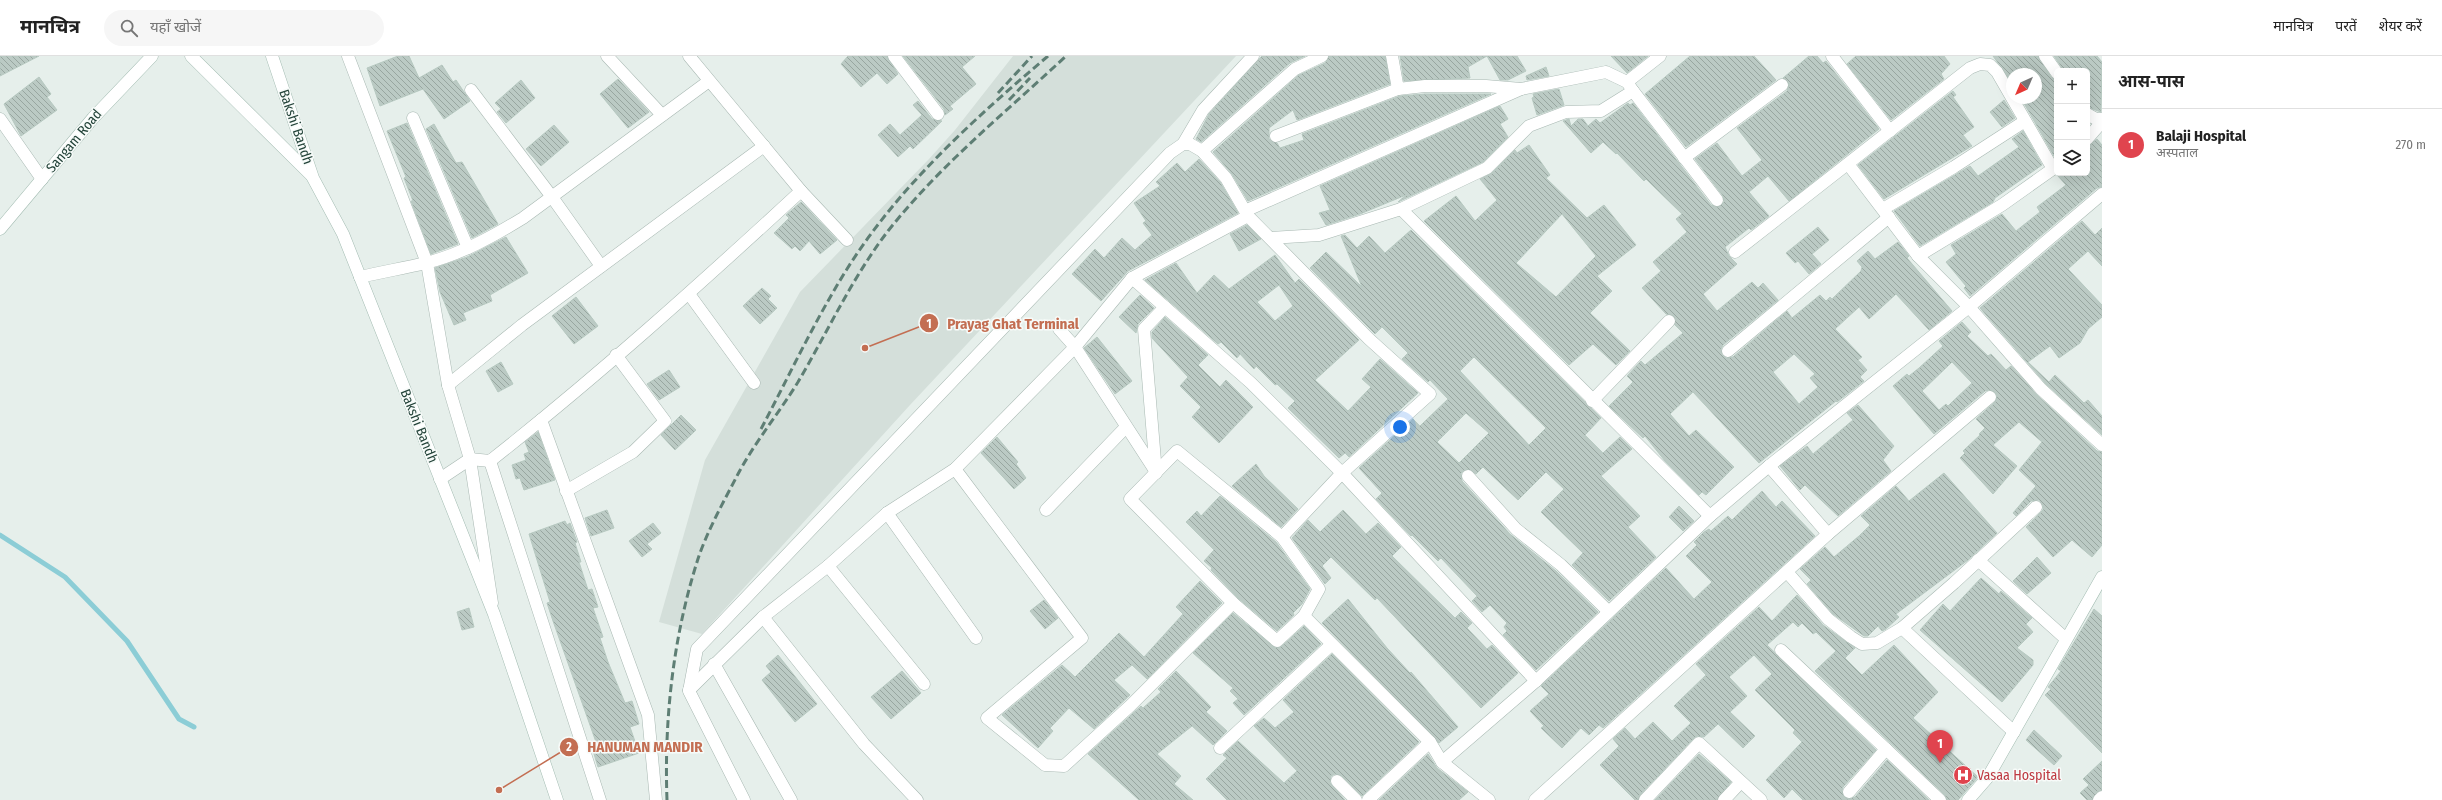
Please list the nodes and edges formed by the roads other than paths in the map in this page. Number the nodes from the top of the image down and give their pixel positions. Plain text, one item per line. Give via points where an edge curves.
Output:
1 (152, 56) edge
2 (191, 56) edge
3 (272, 56) edge
4 (348, 56) edge
5 (607, 56) edge
6 (689, 56) edge
7 (894, 56) edge
8 (1253, 56) edge
9 (1322, 56) edge
10 (1392, 56) edge
11 (1660, 56) edge
12 (1832, 56) edge
13 (2045, 56) edge
14 (2054, 69) edge
15 (709, 81) junction
16 (1782, 85) dead end
17 (1630, 86) junction
18 (1398, 89) junction
19 (471, 90) dead end
20 (1521, 90) junction
21 (938, 114) dead end
22 (662, 115) junction
23 (2090, 116) edge
24 (413, 118) dead end
25 (0, 119) edge
26 (2102, 119) edge
27 (2025, 121) junction
28 (2102, 122) edge
29 (1890, 131) junction
30 (1276, 136) dead end
31 (2090, 136) edge
32 (1183, 144) junction
33 (764, 146) junction
34 (1202, 151) junction
35 (1684, 158) junction
36 (1848, 164) junction
37 (2054, 166) edge
38 (2054, 169) edge
39 (313, 178) junction
40 (42, 179) junction
41 (801, 191) junction
42 (2102, 194) edge
43 (552, 196) junction
44 (1718, 200) dead end
45 (1401, 209) junction
46 (1247, 213) junction
47 (1886, 213) junction
48 (0, 229) edge
49 (1270, 238) junction
50 (847, 240) dead end
51 (468, 248) junction
52 (1735, 252) dead end
53 (1918, 256) junction
54 (427, 263) junction
55 (601, 266) junction
56 (360, 277) junction
57 (1132, 278) junction
58 (689, 294) junction
59 (1165, 307) junction
60 (1969, 307) junction
61 (1669, 321) dead end
62 (1059, 329) dead end
63 (1075, 346) junction
64 (1728, 351) dead end
65 (616, 355) junction
66 (754, 383) dead end
67 (448, 385) junction
68 (1990, 397) dead end
69 (1592, 400) junction
70 (541, 420) junction
71 (1125, 428) junction
72 (2102, 445) edge
73 (470, 459) junction
74 (490, 461) junction
75 (1769, 466) junction
76 (955, 469) junction
77 (1156, 473) junction
78 (1342, 473) junction
79 (1468, 476) dead end
80 (440, 479) junction
81 (566, 491) junction
82 (2036, 507) dead end
83 (1046, 510) dead end
84 (887, 513) junction
85 (1710, 516) junction
86 (1828, 534) junction
87 (1282, 537) junction
88 (1978, 560) junction
89 (828, 566) junction
90 (1787, 572) junction
91 (2101, 581) edge
92 (1233, 603) junction
93 (1608, 611) junction
94 (494, 614) junction
95 (1304, 616) junction
96 (763, 617) junction
97 (1902, 628) junction
98 (976, 638) dead end
99 (2066, 639) junction
100 (1331, 645) junction
101 (1781, 650) dead end
102 (714, 664) junction
103 (1536, 681) junction
104 (924, 684) dead end
105 (688, 690) junction
106 (2014, 732) junction
107 (1430, 742) junction
108 (1220, 748) dead end
109 (1886, 749) junction
110 (1442, 762) junction
111 (1337, 781) dead end
112 (1741, 782) junction
113 (1849, 792) dead end
114 (2102, 797) edge
115 (557, 800) edge
116 (600, 800) edge
117 (656, 800) edge
118 (744, 800) edge
119 (791, 800) edge
120 (917, 800) edge
121 (1356, 800) edge
122 (1368, 800) edge
123 (1488, 800) edge
124 (1535, 800) edge
125 (1645, 800) edge
126 (1724, 800) edge
127 (1761, 800) edge
128 (1940, 800) edge
129 (1968, 800) edge
130 (2099, 800) edge

1 - 40 street, Sangam Road via 93,118
2 - 39 street
3 - 39 street, Bakshi Bandh
4 - 54 street
5 - 22 street
6 - 15 street
7 - 21 street
8 - 32 street via 1203,110
9 - 34 street via 1295,69
10 - 18 street
11 - 17 street
12 - 29 street
13 - 14 street
15 - 22 street
15 - 33 street
16 - 35 street
17 - 20 street via 1606,72
17 - 35 street
17 - 45 street via 1601,111 1566,112 1530,126 1487,168
18 - 20 street via 1425,86 1486,86
18 - 30 street
19 - 43 street
20 - 46 street
22 - 43 street
23 - 26 street
24 - 51 street
25 - 40 street
27 - 29 street via 1997,72 1990,65 1980,64 1970,68
27 - 37 street
27 - 47 street
28 - 31 street
29 - 36 street
32 - 34 street via 1190,144
32 - 105 street via 1170,153 1004,325 697,649
33 - 41 street
33 - 55 street
34 - 46 street via 1226,178
35 - 44 street
36 - 47 street
36 - 52 street
38 - 53 street via 2002,205
39 - 56 street, Bakshi Bandh via 344,234
40 - 48 street, Sangam Road
41 - 50 street
41 - 58 street
42 - 60 street
43 - 51 street via 523,218
43 - 55 street
45 - 49 street via 1319,235
45 - 69 street
46 - 49 street
46 - 57 street
47 - 53 street
47 - 64 street
49 - 78 street via 1369,339 1430,394
51 - 54 street
53 - 60 street
54 - 56 street
54 - 67 street
55 - 67 street
56 - 80 street, Bakshi Bandh
57 - 59 street
57 - 63 street
58 - 65 street
58 - 66 street
59 - 77 street via 1144,329
59 - 78 street via 1251,383
60 - 72 street via 2040,389
60 - 75 street
61 - 69 street
62 - 63 street
63 - 71 street
63 - 76 street
65 - 70 street
65 - 81 street via 665,420 633,452
67 - 73 street
68 - 86 street
69 - 85 street
70 - 74 street
70 - 81 street
71 - 77 street
71 - 83 street
73 - 74 street
73 - 80 street
73 - 94 street
74 - 116 street
75 - 85 street
75 - 86 street
76 - 84 street
76 - 92 street via 1082,638 987,718 1045,765 1064,766 1130,706
77 - 87 street via 1177,451
77 - 92 street via 1130,499
78 - 87 street
78 - 103 street
79 - 93 street via 1516,529 1561,565
80 - 94 street, Bakshi Bandh
81 - 117 street via 648,715
82 - 88 street
84 - 89 street
84 - 98 street
85 - 93 street
86 - 90 street
87 - 95 street via 1319,589
88 - 97 street
88 - 99 street
89 - 96 street
89 - 104 street
90 - 97 street via 1828,619 1862,644 1877,643
90 - 124 street
91 - 99 street
92 - 95 street via 1277,641
93 - 103 street
94 - 115 street, Bakshi Bandh
95 - 100 street
96 - 102 street
96 - 120 street via 864,744
97 - 106 street
99 - 106 street
100 - 107 street
100 - 108 street
101 - 109 street
102 - 105 street
102 - 119 street
103 - 110 street
105 - 118 street
106 - 129 street via 1988,776
107 - 110 street
107 - 122 street
109 - 113 street
109 - 128 street
110 - 123 street
111 - 121 street
112 - 125 street via 1699,743
112 - 126 street
112 - 127 street
114 - 130 street

